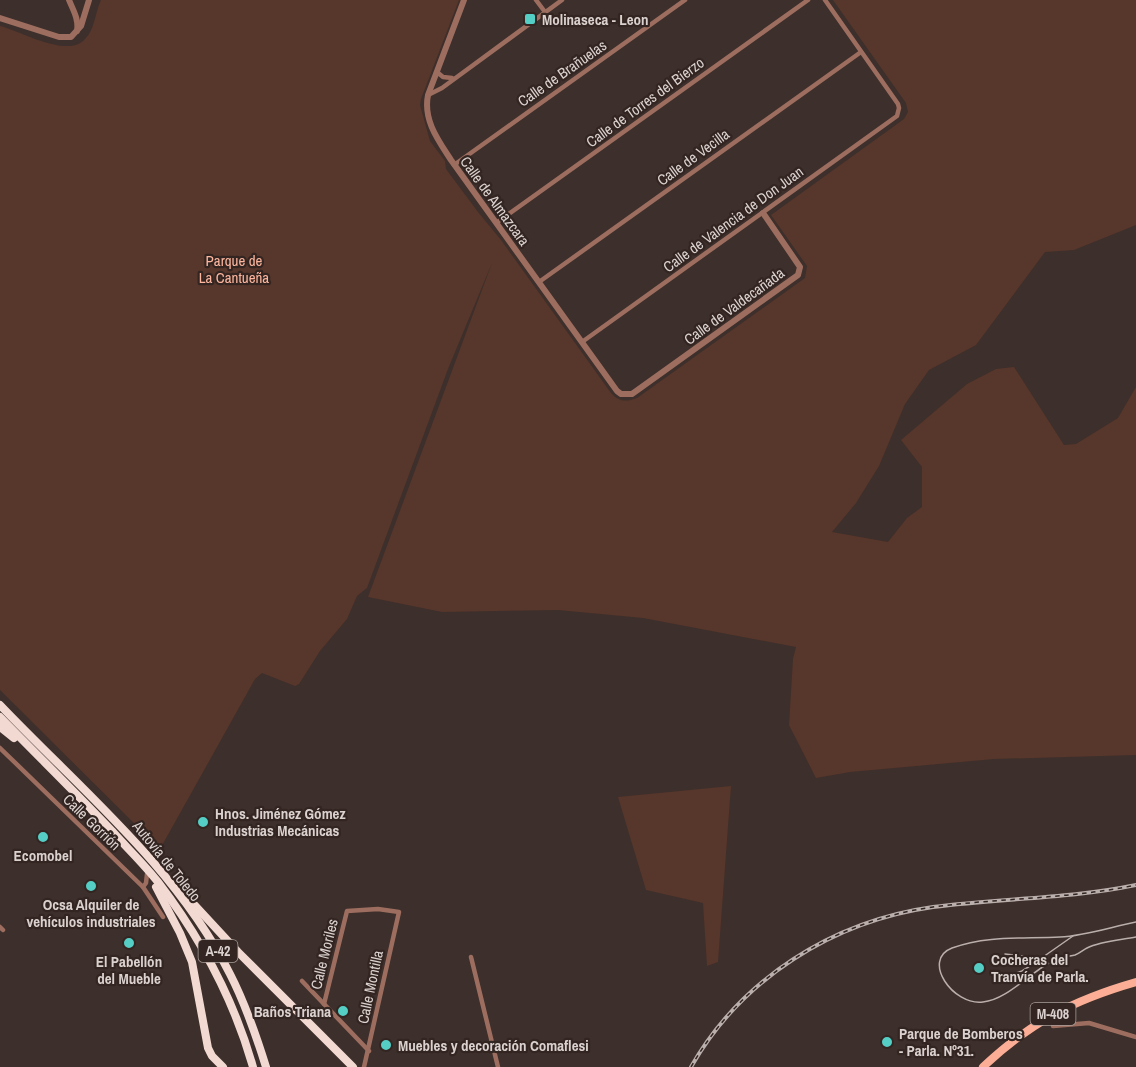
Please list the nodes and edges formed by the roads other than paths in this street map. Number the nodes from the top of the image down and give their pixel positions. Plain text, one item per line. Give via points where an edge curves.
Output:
1 (464, 0) edge
2 (536, 0) edge
3 (562, 0) edge
4 (685, 0) edge
5 (808, 0) edge
6 (825, 0) edge
7 (69, 1) edge
8 (88, 1) edge
9 (545, 12) junction
10 (0, 18) edge
11 (76, 33) junction
12 (861, 52) junction
13 (437, 72) junction
14 (452, 78) junction
15 (428, 95) junction
16 (454, 165) junction
17 (763, 213) junction
18 (496, 223) junction
19 (539, 282) junction
20 (582, 342) junction
21 (621, 394) joint
22 (1, 709) edge
23 (0, 727) edge
24 (0, 748) edge
25 (32, 750) junction
26 (143, 850) junction
27 (146, 870) junction
28 (143, 887) junction
29 (347, 910) joint
30 (163, 917) dead end
31 (471, 957) dead end
32 (302, 981) dead end
33 (1136, 982) edge
34 (324, 1004) junction
35 (309, 1024) junction
36 (1053, 1026) dead end
37 (1136, 1037) edge
38 (369, 1051) junction
39 (223, 1067) edge
40 (254, 1067) edge
41 (266, 1067) edge
42 (348, 1067) edge
43 (353, 1067) edge
44 (364, 1067) edge
45 (498, 1067) edge
46 (983, 1067) edge

1 - 13 street, Calle de Almazcara
2 - 9 street
3 - 9 street
4 - 16 street, Calle de Brañuelas
5 - 18 street, Calle de Torres del Bierzo
6 - 12 street
7 - 8 street via 78,7
7 - 11 street via 78,24
8 - 11 street
9 - 14 street
10 - 11 street via 65,38
12 - 17 street, Calle de Valencia de Don Juan via 898,105 897,116
12 - 19 street, Calle de Vecilla
13 - 14 street
13 - 15 street, Calle de Almazcara
14 - 15 street
15 - 16 street, Calle de Almazcara via 432,130
16 - 18 street, Calle de Almazcara
17 - 20 street, Calle de Valencia de Don Juan
17 - 21 street, Calle de Valdecañada via 800,267 798,275 632,394
18 - 19 street, Calle de Almazcara
19 - 20 street, Calle de Almazcara
20 - 21 street, Calle de Almazcara
22 - 25 highway, Autovía de Toledo / A-42
22 - 26 highway, Autovía de Toledo / A-42
23 - 25 highway
24 - 28 street, Calle Gorrión
25 - 27 highway, Autovía de Toledo / A-42
26 - 35 highway
26 - 41 highway, Autovía de Toledo / A-42 via 218,952 251,1021
27 - 28 street
27 - 39 highway via 192,962 205,1040 212,1056
27 - 40 highway, Autovía de Toledo / A-42 via 206,954 233,1007
28 - 30 street, Calle Gorrión
29 - 34 street, Calle Moriles
29 - 38 street, Calle Montilla via 399,912
31 - 45 street
32 - 34 street, Calle Moriles
33 - 46 main road, M-408 via 1046,1017
34 - 38 street, Calle Moriles
35 - 42 highway
35 - 43 highway
36 - 37 street via 1089,1023
38 - 44 street, Calle Montilla

